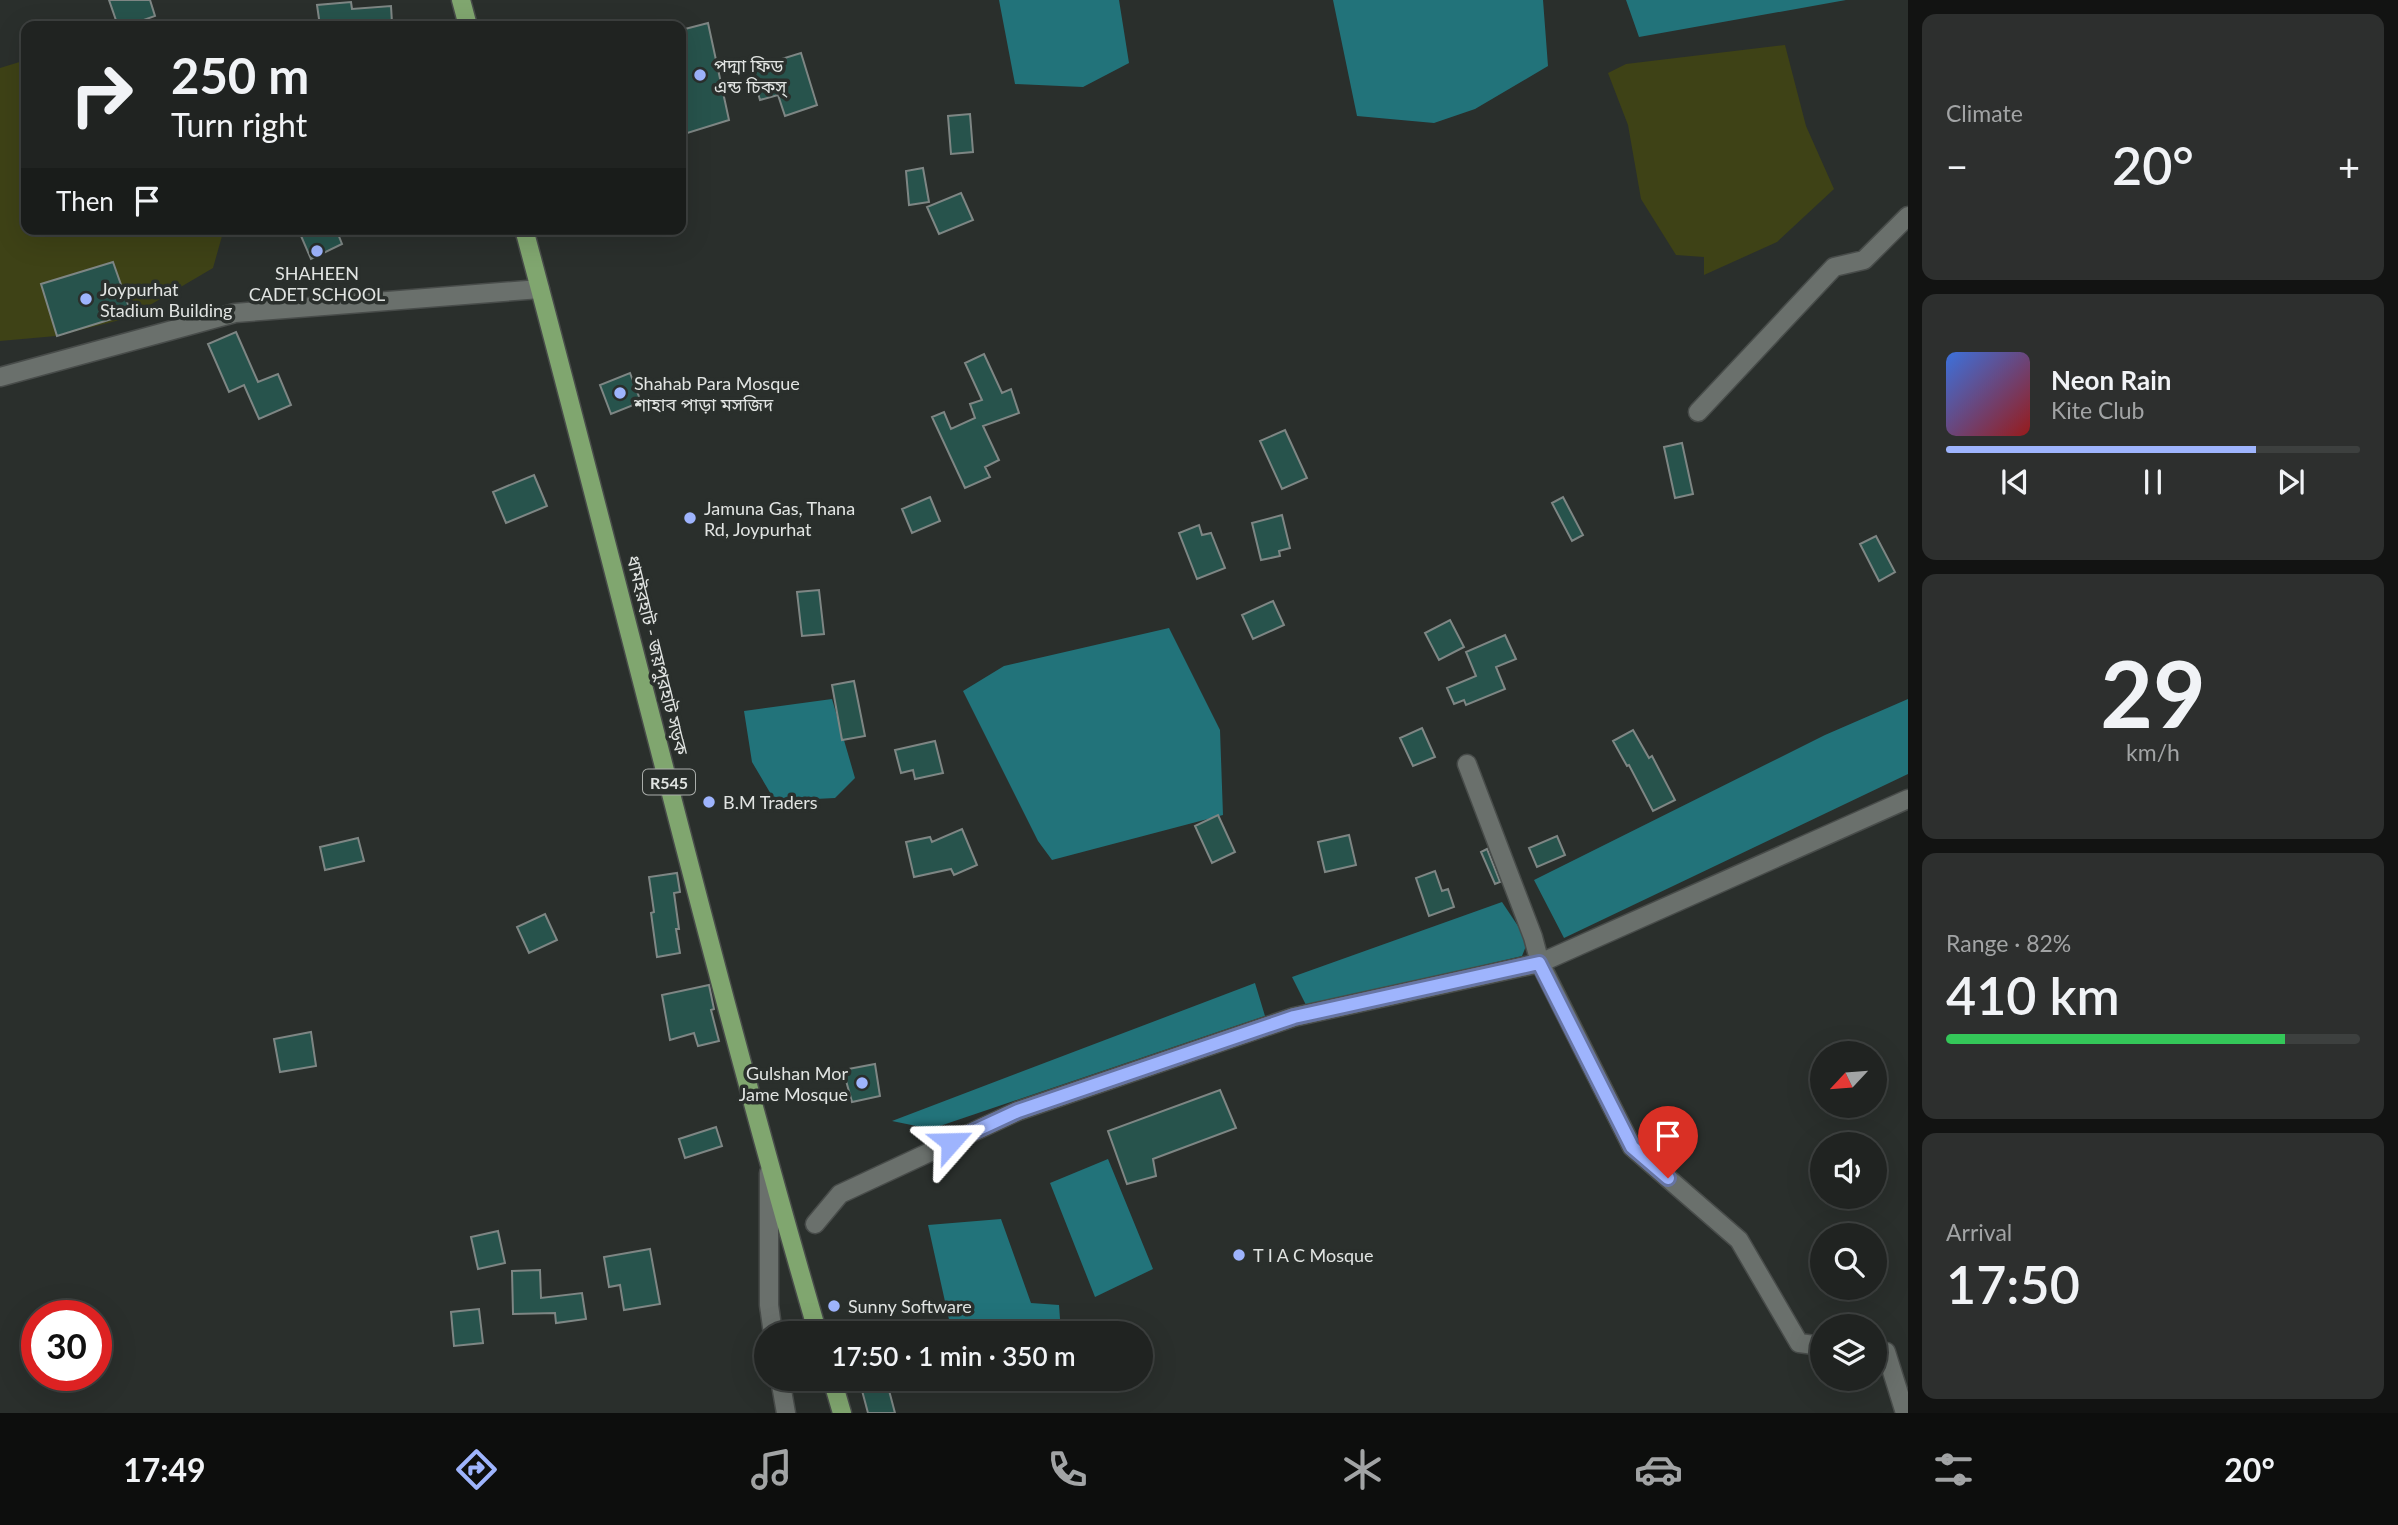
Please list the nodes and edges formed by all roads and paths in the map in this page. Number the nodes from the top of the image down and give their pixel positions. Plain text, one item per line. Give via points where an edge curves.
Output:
1 (461, 0) edge
2 (467, 21) edge
3 (1908, 216) edge
4 (526, 235) edge
5 (540, 289) junction
6 (0, 377) edge
7 (1698, 412) dead end
8 (1467, 764) dead end
9 (1908, 799) edge
10 (1539, 963) junction
11 (768, 1164) junction
12 (815, 1224) dead end
13 (772, 1321) edge
14 (814, 1321) edge
15 (1810, 1344) edge
16 (1887, 1355) edge
17 (782, 1391) edge
18 (836, 1391) edge
19 (786, 1413) edge
20 (842, 1413) edge
21 (1905, 1413) edge

1 - 2 main road
3 - 7 street via 1864,260 1834,267
4 - 5 main road, ধামইরহাট - জয়পুরহাট সড়ক / R545
5 - 6 street via 235,313
5 - 11 main road, ধামইরহাট - জয়পুরহাট সড়ক / R545
8 - 10 street
9 - 10 street
10 - 12 street via 1294,1017 1018,1111 840,1194
10 - 15 street via 1632,1147 1739,1240 1799,1343
11 - 13 street
11 - 14 main road, ধামইরহাট - জয়পুরহাট সড়ক / R545
16 - 21 street
17 - 19 street
18 - 20 main road

